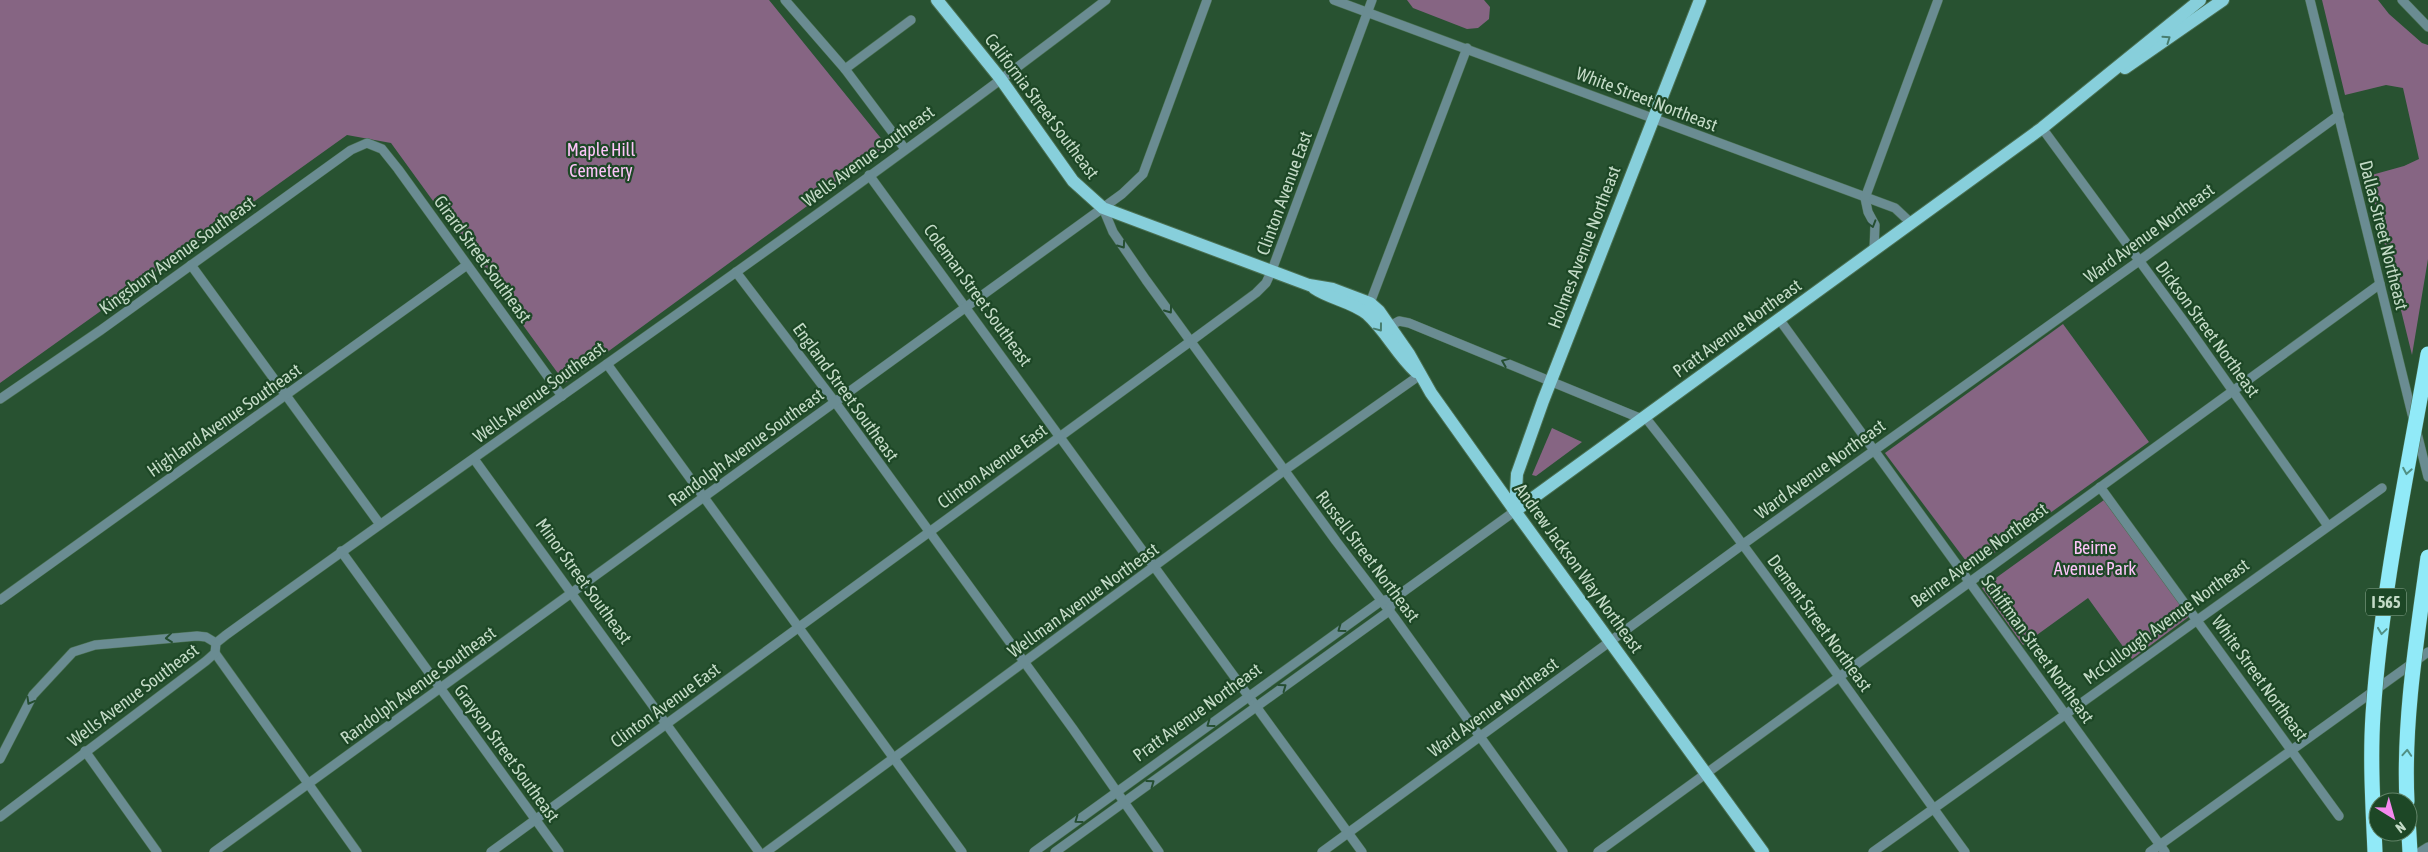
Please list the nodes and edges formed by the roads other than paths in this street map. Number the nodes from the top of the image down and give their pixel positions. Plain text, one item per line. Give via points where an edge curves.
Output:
1 (785, 0) edge
2 (938, 0) edge
3 (1106, 0) edge
4 (1207, 0) edge
5 (1334, 0) edge
6 (1372, 0) edge
7 (1700, 0) edge
8 (1938, 0) edge
9 (2200, 0) edge
10 (2223, 0) edge
11 (2310, 0) edge
12 (2402, 0) edge
13 (1368, 11) junction
14 (911, 20) dead end
15 (2428, 27) edge
16 (1467, 48) junction
17 (845, 69) junction
18 (1000, 78) junction
19 (2097, 85) junction
20 (2339, 115) junction
21 (1653, 119) junction
22 (2042, 128) junction
23 (374, 146) joint
24 (905, 149) junction
25 (869, 175) junction
26 (1865, 198) junction
27 (1103, 208) junction
28 (1911, 223) junction
29 (1874, 250) junction
30 (2139, 261) junction
31 (190, 265) junction
32 (467, 265) junction
33 (1272, 270) junction
34 (736, 272) junction
35 (2380, 284) junction
36 (1309, 285) junction
37 (1370, 303) junction
38 (966, 307) junction
39 (1779, 319) junction
40 (1390, 326) junction
41 (1191, 341) junction
42 (2428, 354) edge
43 (607, 364) junction
44 (1420, 375) junction
45 (1550, 380) junction
46 (2232, 391) junction
47 (286, 396) junction
48 (562, 396) junction
49 (0, 399) edge
50 (835, 402) junction
51 (1643, 418) junction
52 (1060, 436) junction
53 (1874, 450) junction
54 (474, 459) junction
55 (1285, 470) junction
56 (2428, 477) edge
57 (2100, 487) junction
58 (2382, 488) dead end
59 (704, 498) junction
60 (1515, 511) junction
61 (379, 524) junction
62 (2328, 526) junction
63 (929, 532) junction
64 (1742, 545) junction
65 (342, 551) junction
66 (2428, 557) edge
67 (1156, 567) junction
68 (1969, 582) junction
69 (2428, 586) edge
70 (572, 593) junction
71 (1396, 597) junction
72 (0, 600) edge
73 (1381, 601) junction
74 (1389, 611) junction
75 (2197, 619) junction
76 (2419, 626) junction
77 (798, 628) junction
78 (1610, 642) junction
79 (216, 643) junction
80 (215, 653) junction
81 (2426, 658) edge
82 (1024, 663) junction
83 (1839, 676) junction
84 (440, 689) junction
85 (1248, 696) junction
86 (1257, 706) junction
87 (2065, 714) junction
88 (667, 723) junction
89 (1479, 737) junction
90 (2292, 750) junction
91 (85, 751) junction
92 (0, 759) edge
93 (892, 759) junction
94 (1706, 773) junction
95 (308, 784) junction
96 (1116, 792) junction
97 (2407, 792) edge
98 (1124, 803) junction
99 (1933, 809) junction
100 (2339, 816) dead end
101 (0, 817) edge
102 (535, 820) junction
103 (1349, 833) junction
104 (2428, 846) edge
105 (2163, 848) edge
106 (157, 852) edge
107 (214, 852) edge
108 (357, 852) edge
109 (491, 852) edge
110 (558, 852) edge
111 (759, 852) edge
112 (766, 852) edge
113 (962, 852) edge
114 (1034, 852) edge
115 (1055, 852) edge
116 (1159, 852) edge
117 (1322, 852) edge
118 (1362, 852) edge
119 (1563, 852) edge
120 (1598, 852) edge
121 (1763, 852) edge
122 (1873, 852) edge
123 (1965, 852) edge
124 (2150, 852) edge
125 (2374, 852) edge
126 (2420, 852) edge

1 - 17 street
2 - 18 main road, California Street Southeast
3 - 18 street, Wells Avenue Southeast
4 - 27 street, Randolph Avenue Southeast via 1143,174
5 - 13 street, White Street Northeast
6 - 13 street, Clinton Avenue East
7 - 21 main road, Holmes Avenue Northeast
8 - 26 street
9 - 19 main road, Pratt Avenue Northeast
19 -> 10 main road, Pratt Avenue Northeast
11 - 20 street, Dallas Street Northeast
12 - 15 street
13 - 16 street, White Street Northeast
13 - 33 street, Clinton Avenue East
14 - 17 street
16 - 21 street, White Street Northeast
16 - 37 street
17 - 24 street
18 - 24 street, Wells Avenue Southeast
18 - 27 main road, California Street Southeast via 1073,181
19 - 22 main road, Pratt Avenue Northeast
20 - 30 street, Ward Avenue Northeast
20 - 35 street, Dallas Street Northeast
21 - 26 street, White Street Northeast
21 - 45 main road, Holmes Avenue Northeast
22 - 28 main road, Pratt Avenue Northeast
22 - 30 street, Dickson Street Northeast
23 - 31 street, Kingsbury Avenue Southeast via 367,143 351,150
23 - 32 street, Girard Street Southeast via 382,149
24 - 25 street, Wells Avenue Southeast
25 - 34 street, Wells Avenue Southeast
25 - 38 street, Coleman Street Southeast
26 - 28 street, White Street Northeast via 1895,208
26 -> 29 street via 1875,226
27 - 33 main road, California Street Southeast
27 - 38 street, Randolph Avenue Southeast
27 -> 41 street, Russell Street Northeast via 1113,232
28 - 29 main road, Pratt Avenue Northeast
29 - 39 main road, Pratt Avenue Northeast
30 - 46 street, Dickson Street Northeast
30 - 53 street, Ward Avenue Northeast
31 - 47 street
31 - 49 street, Kingsbury Avenue Southeast
32 - 47 street, Highland Avenue Southeast
32 - 48 street, Girard Street Southeast
33 - 36 main road
33 - 41 street, Clinton Avenue East via 1256,293
34 - 43 street, Wells Avenue Southeast
34 - 50 street, England Street Southeast
35 - 46 street, Beirne Avenue Northeast
35 - 56 street, Dallas Street Northeast
36 - 37 main road
36 -> 44 main road via 1327,297 1367,314 1403,360
37 - 40 main road, Andrew Jackson Way Northeast
38 - 50 street, Randolph Avenue Southeast
38 - 52 street, Coleman Street Southeast
39 - 51 main road, Pratt Avenue Northeast
39 - 53 street, Schiffman Street Northeast
40 - 44 main road, Andrew Jackson Way Northeast
45 -> 40 street, Dement Street Northeast via 1409,323 1398,321
41 - 52 street, Clinton Avenue East
41 - 55 street, Russell Street Northeast
42 -> 125 highway, I 565, bridge via 2378,658 2373,716
43 - 48 street, Wells Avenue Southeast
43 - 59 street
44 - 55 street, Wellman Avenue Northeast
44 - 60 main road, Andrew Jackson Way Northeast
45 - 51 street, Dement Street Northeast
45 - 60 main road, Holmes Avenue Northeast via 1516,474
46 - 57 street, Beirne Avenue Northeast
46 - 62 street, Dickson Street Northeast
47 - 61 street
47 - 72 street, Highland Avenue Southeast
48 - 54 street, Wells Avenue Southeast
50 - 59 street, Randolph Avenue Southeast
50 - 63 street, England Street Southeast
51 - 60 main road, Pratt Avenue Northeast
51 - 64 street, Dement Street Northeast
52 - 63 street, Clinton Avenue East
52 - 67 street, Coleman Street Southeast
53 - 64 street, Ward Avenue Northeast
53 - 68 street, Schiffman Street Northeast
54 - 61 street, Wells Avenue Southeast
54 - 70 street, Minor Street Southeast
55 - 67 street, Wellman Avenue Northeast
55 - 73 street, Russell Street Northeast
57 - 68 street, Beirne Avenue Northeast
57 - 75 street, White Street Northeast
58 - 62 street, McCullough Avenue Northeast
59 - 70 street, Randolph Avenue Southeast
59 - 77 street
60 - 71 street, Pratt Avenue Northeast
60 - 78 main road, Andrew Jackson Way Northeast
61 - 65 street, Wells Avenue Southeast
62 - 75 street, McCullough Avenue Northeast
63 - 77 street, Clinton Avenue East
63 - 82 street, England Street Southeast
64 - 78 street, Ward Avenue Northeast
64 - 83 street, Dement Street Northeast
65 - 79 street, Wells Avenue Southeast
65 - 84 street, Grayson Street Southeast
66 - 76 highway, I 565, bridge
67 - 82 street, Wellman Avenue Northeast
67 - 85 street, Coleman Street Southeast
68 - 83 street, Beirne Avenue Northeast
68 - 87 street, Schiffman Street Northeast
69 - 76 highway, bridge
70 - 84 street, Randolph Avenue Southeast
70 - 88 street, Minor Street Southeast
71 - 73 street
71 - 74 street
73 - 74 street, Russell Street Northeast
73 -> 85 street, Pratt Avenue Northeast
86 -> 74 street, Pratt Avenue Northeast
74 - 89 street, Russell Street Northeast
75 - 87 street, McCullough Avenue Northeast
75 - 90 street, White Street Northeast
97 -> 76 highway, I 565, bridge
77 - 88 street, Clinton Avenue East
77 - 93 street
78 - 89 street, Ward Avenue Northeast
78 - 94 main road, Andrew Jackson Way Northeast
79 - 80 street, Wells Avenue Southeast
79 -> 92 street via 197,636 95,645 73,652 33,695
80 - 91 street, Wells Avenue Southeast
80 - 95 street
81 - 90 street
82 - 93 street, Wellman Avenue Northeast
82 - 96 street, England Street Southeast
83 - 94 street, Beirne Avenue Northeast
83 - 99 street, Dement Street Northeast
84 - 95 street, Randolph Avenue Southeast
84 - 102 street, Grayson Street Southeast
85 - 86 street, Coleman Street Southeast
85 -> 96 street, Pratt Avenue Northeast
98 -> 86 street, Pratt Avenue Northeast
86 - 103 street, Coleman Street Southeast
87 - 99 street, McCullough Avenue Northeast
87 - 105 street, Schiffman Street Northeast
88 - 102 street, Clinton Avenue East
88 - 111 street, Minor Street Southeast
89 - 103 street, Ward Avenue Northeast
89 - 119 street, Russell Street Northeast
90 - 100 street, White Street Northeast
90 - 105 street
91 - 101 street, Wells Avenue Southeast
91 - 106 street
93 - 112 street, Wellman Avenue Northeast
93 - 113 street
94 - 120 street, Beirne Avenue Northeast
94 - 121 main road, Andrew Jackson Way Northeast
95 - 107 street, Randolph Avenue Southeast
95 - 108 street
96 - 98 street, England Street Southeast
96 -> 114 street, Pratt Avenue Northeast
98 - 115 street, Pratt Avenue Northeast
98 - 116 street, England Street Southeast
99 - 122 street, McCullough Avenue Northeast
99 - 123 street, Dement Street Northeast
102 - 109 street, Clinton Avenue East
102 - 110 street, Grayson Street Southeast
103 - 117 street, Ward Avenue Northeast
103 - 118 street, Coleman Street Southeast
104 - 126 street
105 - 124 street

